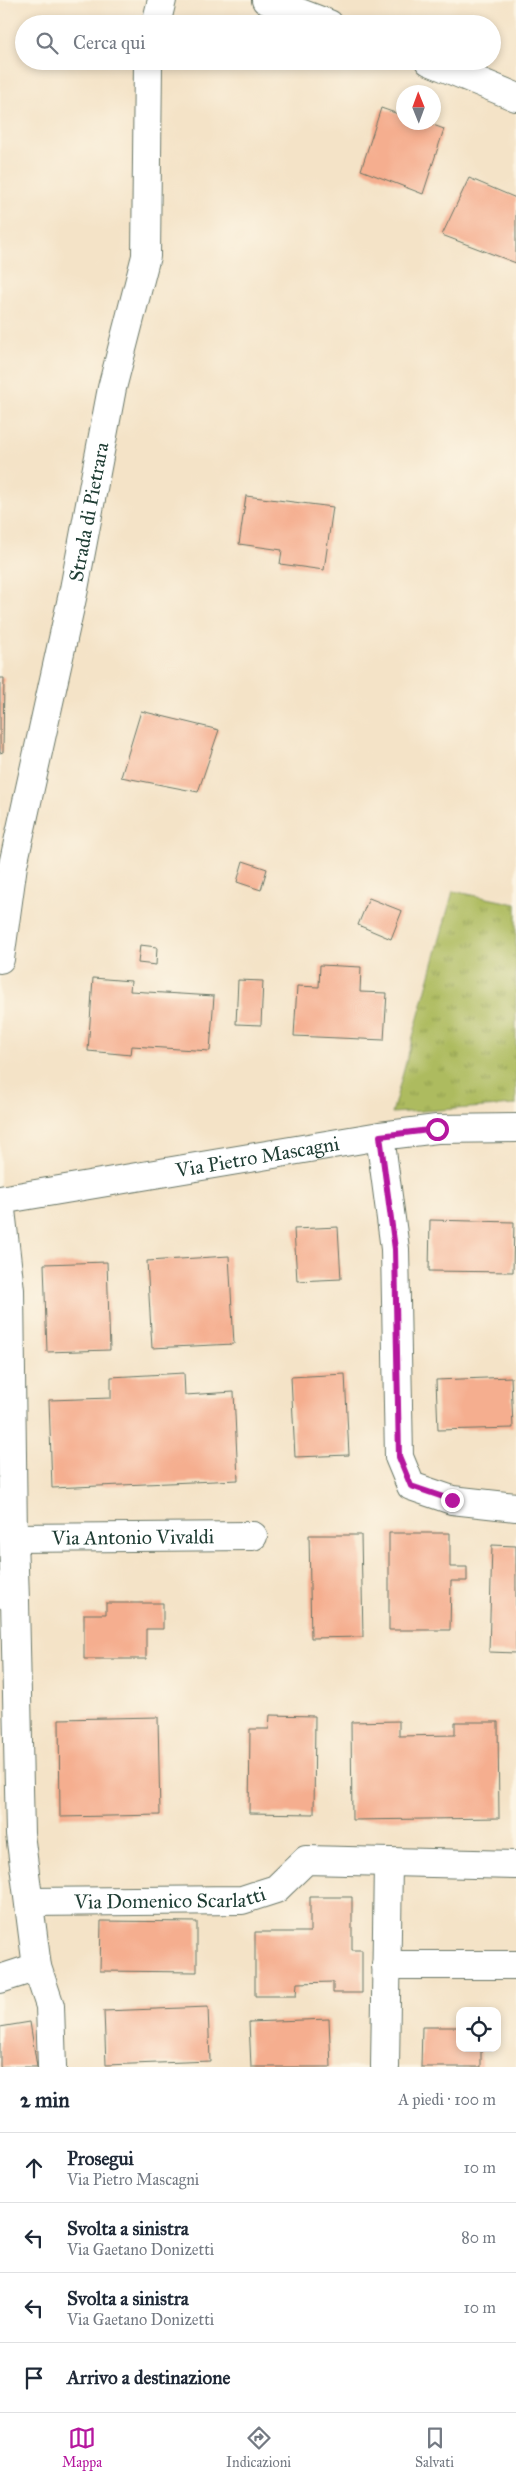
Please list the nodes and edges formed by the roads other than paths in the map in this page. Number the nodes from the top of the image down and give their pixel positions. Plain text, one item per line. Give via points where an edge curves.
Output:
1 (162, 0) edge
2 (266, 0) edge
3 (158, 15) edge
4 (305, 15) edge
5 (148, 70) edge
6 (451, 70) edge
7 (516, 97) edge
8 (9, 842) edge
9 (0, 959) edge
10 (516, 1128) edge
11 (380, 1136) junction
12 (0, 1201) edge
13 (516, 1506) edge
14 (253, 1536) dead end
15 (12, 1538) junction
16 (8, 1596) edge
17 (388, 1863) junction
18 (516, 1865) edge
19 (29, 1902) junction
20 (386, 1965) junction
21 (516, 1965) edge
22 (37, 1967) junction
23 (0, 1979) edge
24 (52, 2067) edge
25 (385, 2067) edge

1 - 3 street
2 - 4 street
5 - 8 street, Strada di Pietrara via 146,256 112,388 74,589
6 - 7 street
8 - 9 street, Strada di Pietrara via 13,865
10 - 11 street, Via Pietro Mascagni via 437,1129
11 - 12 street, Via Pietro Mascagni
11 - 13 street via 395,1249 399,1457 411,1486 452,1500
12 - 15 street via 10,1290
14 - 15 street, Via Antonio Vivaldi
15 - 16 street
16 - 19 street via 18,1638 20,1834
17 - 18 street, Via Domenico Scarlatti
17 - 19 street, Via Domenico Scarlatti via 306,1860 276,1889 242,1900
17 - 20 street
19 - 22 street
20 - 21 street
20 - 25 street
22 - 23 street
22 - 24 street via 50,2006

